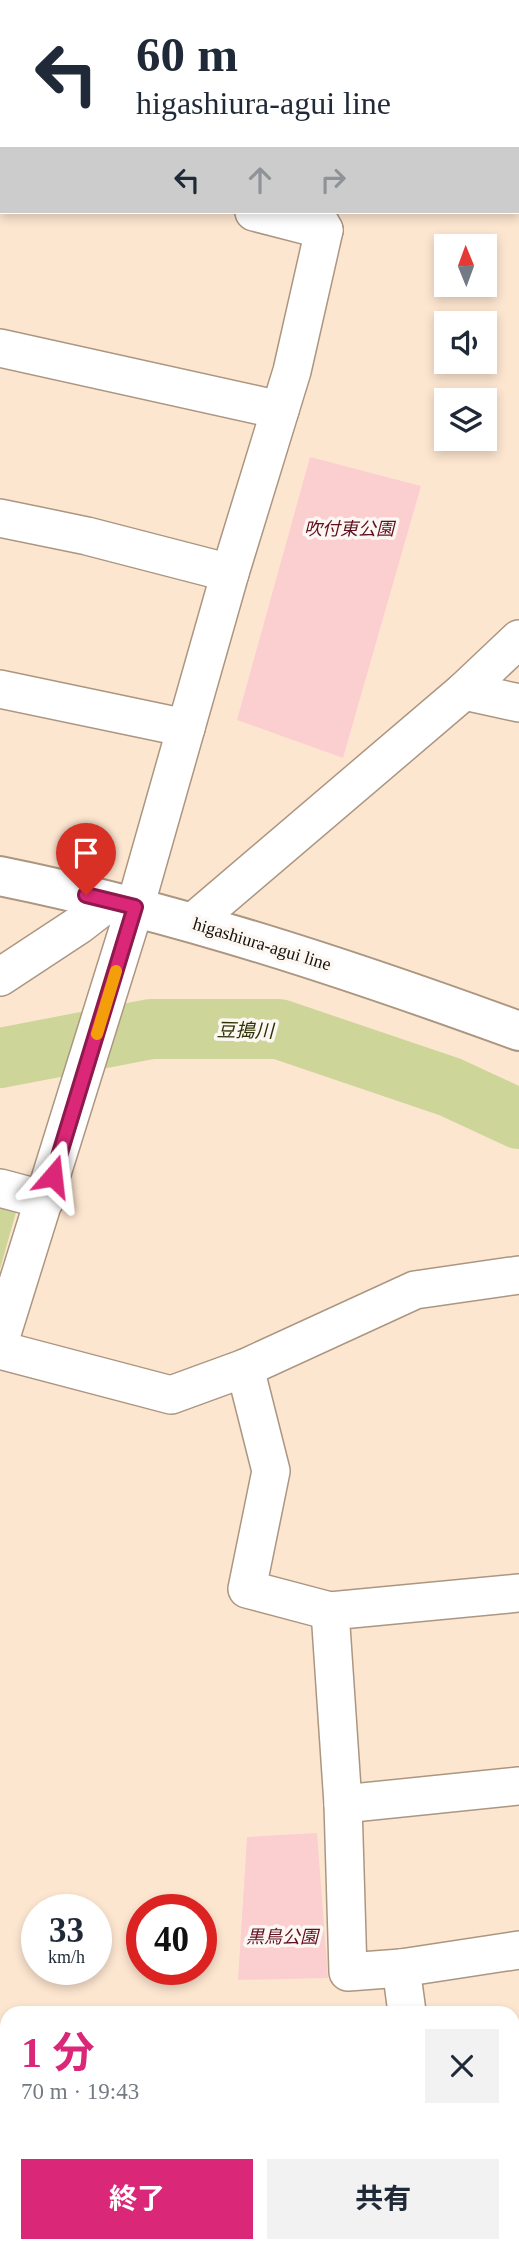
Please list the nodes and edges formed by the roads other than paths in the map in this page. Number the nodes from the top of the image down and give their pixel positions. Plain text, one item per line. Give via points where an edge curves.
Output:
1 (268, 214) edge
2 (319, 221) edge
3 (0, 348) edge
4 (280, 410) junction
5 (0, 518) edge
6 (230, 573) junction
7 (519, 639) edge
8 (0, 689) edge
9 (464, 691) junction
10 (519, 703) edge
11 (186, 728) junction
12 (0, 876) edge
13 (125, 911) junction
14 (193, 922) junction
15 (0, 977) edge
16 (519, 1031) edge
17 (0, 1188) edge
18 (45, 1200) junction
19 (519, 1275) edge
20 (0, 1340) edge
21 (0, 1350) edge
22 (245, 1368) junction
23 (519, 1593) edge
24 (330, 1611) junction
25 (519, 1786) edge
26 (344, 1804) junction
27 (519, 1950) edge
28 (401, 1968) junction
29 (406, 2006) edge

1 - 2 street
2 - 4 street
3 - 4 street
4 - 6 street
5 - 6 street
6 - 11 street
7 - 9 street
8 - 11 street
9 - 10 street
9 - 14 street
11 - 13 street
12 - 13 main road, higashiura-agui line
13 - 14 main road, higashiura-agui line
13 - 15 street via 79,925
13 - 18 street
14 - 16 main road, higashiura-agui line
17 - 18 street
18 - 20 street
19 - 22 street via 415,1290
21 - 22 street via 171,1395
22 - 24 street via 271,1471 247,1589
23 - 24 street
24 - 26 street
25 - 26 street
26 - 28 street via 348,1972
27 - 28 street
28 - 29 street

